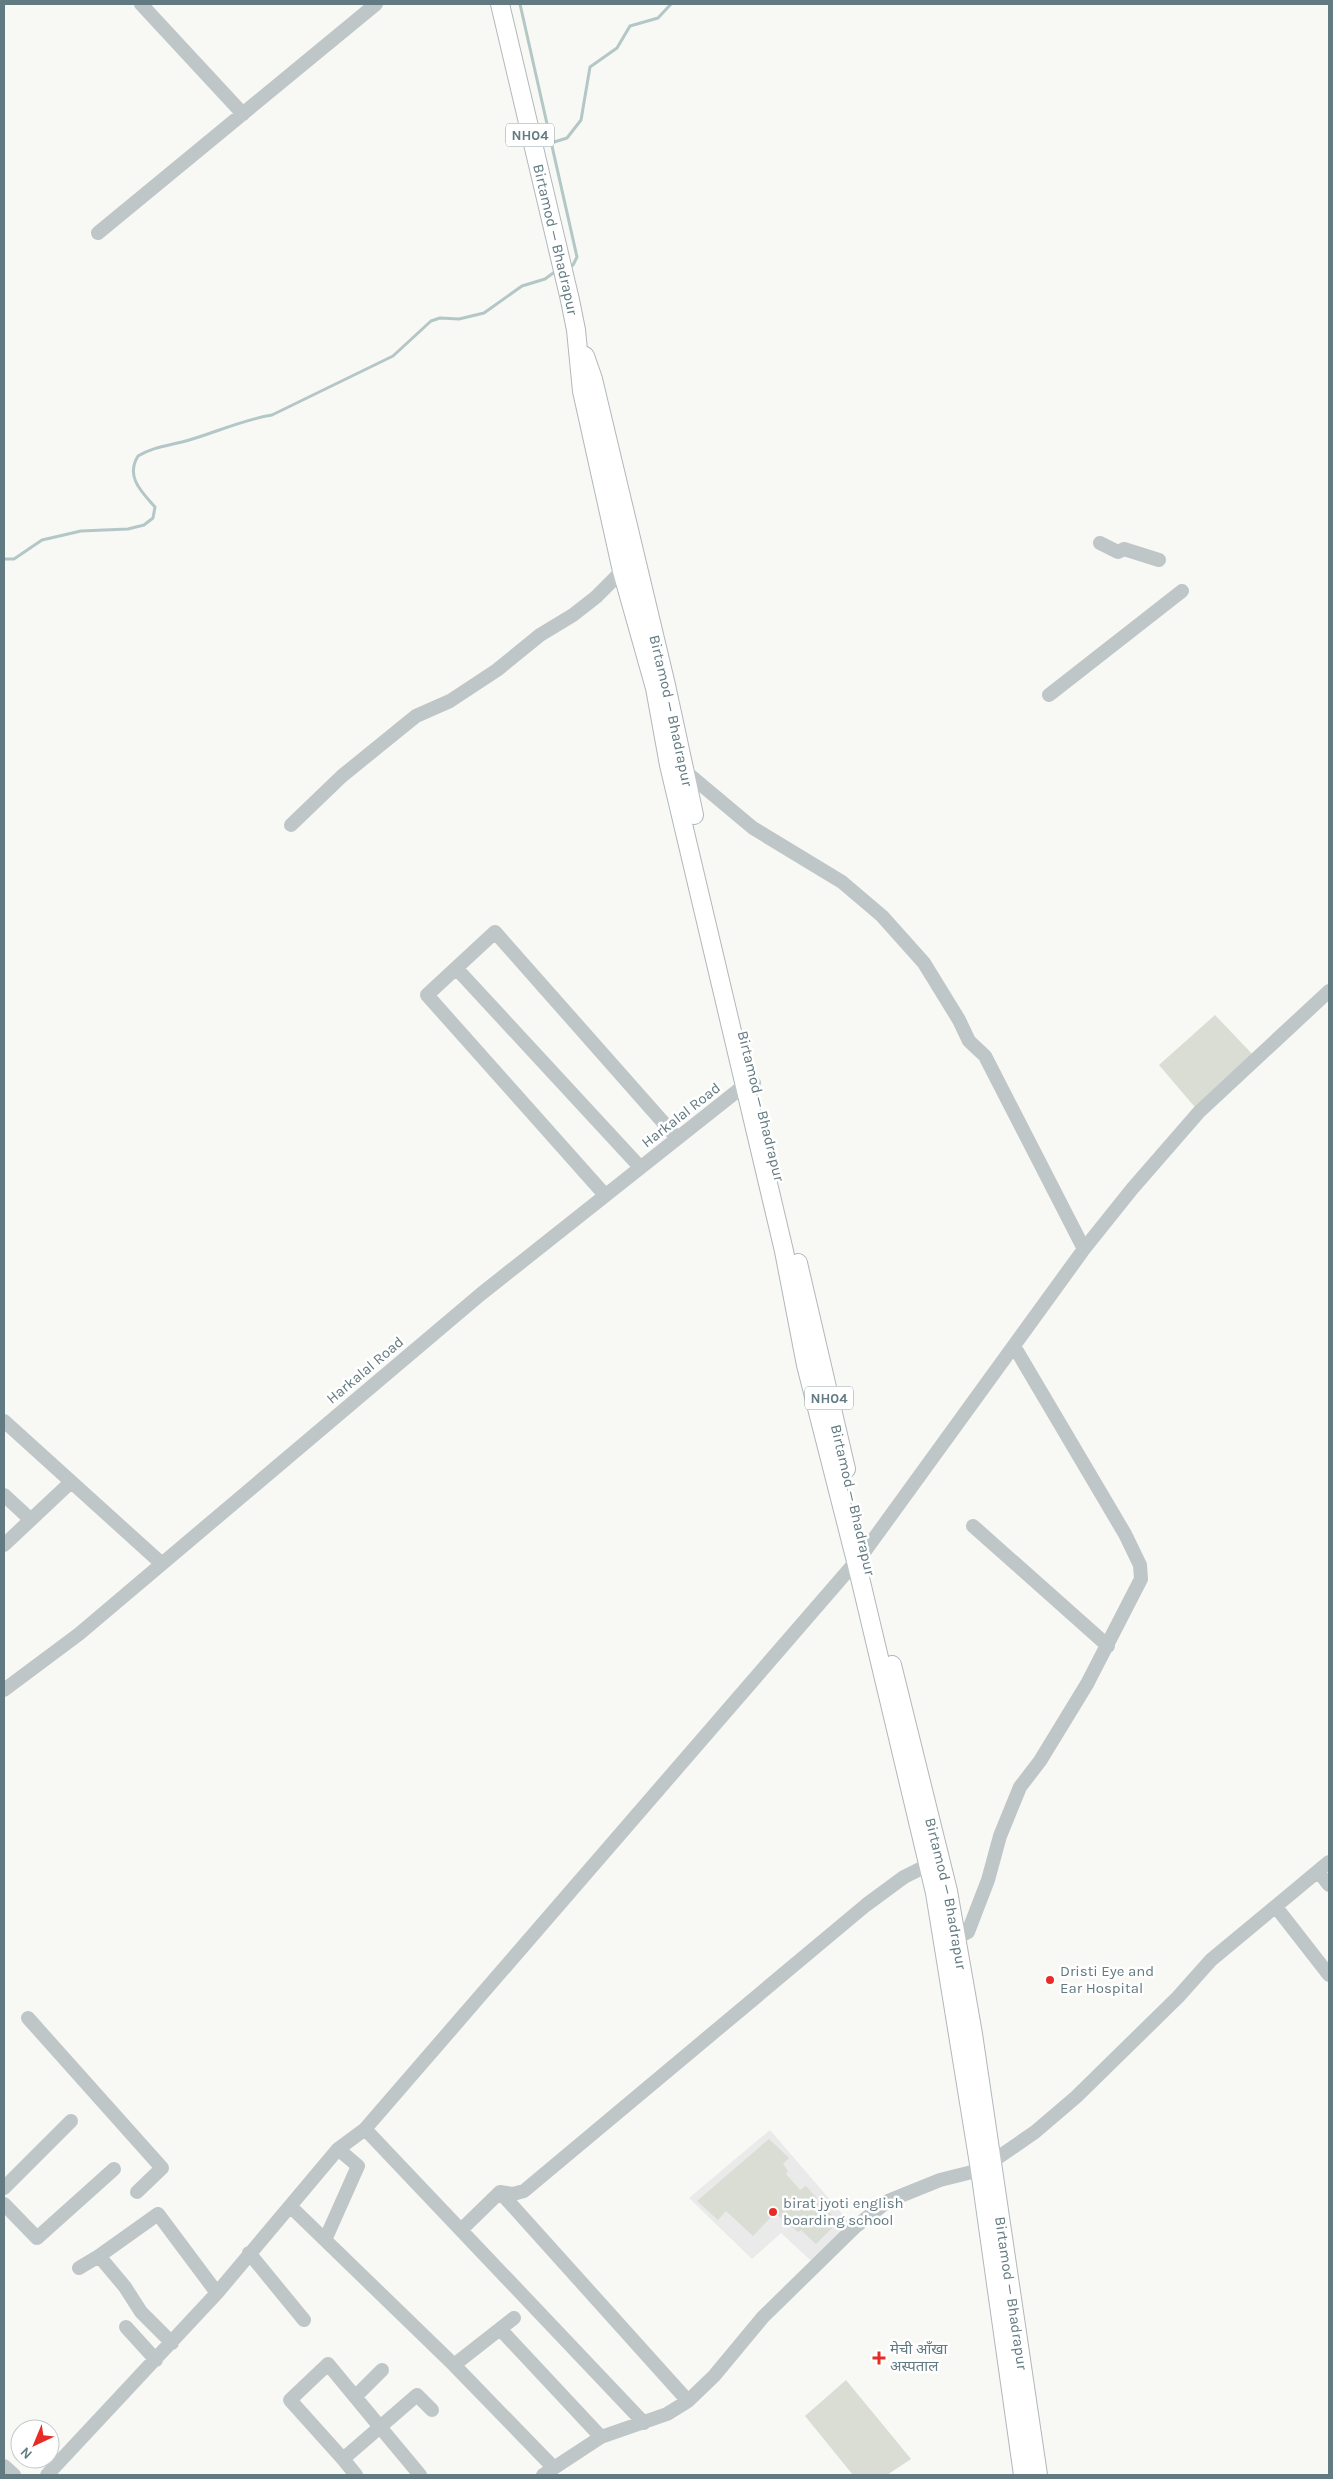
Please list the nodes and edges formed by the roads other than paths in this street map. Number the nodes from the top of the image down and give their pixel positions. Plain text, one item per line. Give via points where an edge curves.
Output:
1 (141, 4) edge
2 (376, 4) edge
3 (500, 4) edge
4 (243, 114) junction
5 (98, 233) dead end
6 (576, 330) junction
7 (1100, 543) dead end
8 (1159, 560) dead end
9 (622, 571) junction
10 (1182, 591) dead end
11 (1049, 696) dead end
12 (676, 766) junction
13 (291, 825) dead end
14 (456, 968) junction
15 (1329, 991) edge
16 (750, 1084) junction
17 (677, 1138) junction
18 (640, 1167) junction
19 (605, 1195) junction
20 (1084, 1249) junction
21 (1014, 1346) junction
22 (4, 1421) edge
23 (71, 1482) junction
24 (4, 1495) edge
25 (30, 1519) junction
26 (973, 1526) dead end
27 (4, 1545) edge
28 (861, 1556) junction
29 (161, 1563) junction
30 (1108, 1646) junction
31 (4, 1690) edge
32 (1329, 1862) edge
33 (928, 1865) junction
34 (1318, 1871) junction
35 (1329, 1886) edge
36 (1276, 1907) junction
37 (956, 1938) junction
38 (954, 1966) junction
39 (1329, 1975) edge
40 (28, 2018) dead end
41 (71, 2121) dead end
42 (365, 2129) junction
43 (338, 2149) junction
44 (986, 2165) junction
45 (114, 2169) dead end
46 (4, 2188) edge
47 (137, 2192) dead end
48 (500, 2192) junction
49 (4, 2204) edge
50 (290, 2206) junction
51 (461, 2230) junction
52 (325, 2240) junction
53 (249, 2253) junction
54 (99, 2256) junction
55 (79, 2268) dead end
56 (217, 2293) junction
57 (514, 2318) dead end
58 (304, 2320) dead end
59 (126, 2327) dead end
60 (500, 2329) junction
61 (172, 2343) junction
62 (1014, 2359) junction
63 (156, 2360) junction
64 (454, 2365) junction
65 (382, 2370) dead end
66 (355, 2397) junction
67 (688, 2401) junction
68 (432, 2410) dead end
69 (644, 2423) junction
70 (380, 2428) junction
71 (601, 2437) junction
72 (342, 2459) junction
73 (4, 2466) edge
74 (548, 2471) edge
75 (14, 2475) edge
76 (47, 2475) edge
77 (356, 2475) edge
78 (420, 2475) edge
79 (1023, 2475) edge
80 (1038, 2475) edge

1 - 4 street
2 - 4 street
3 - 6 main road, Birtamod — Bhadrapur / NH04
4 - 5 street
6 - 9 main road, Birtamod — Bhadrapur / NH04 via 582,391
6 - 12 main road, Birtamod — Bhadrapur / NH04 via 593,379 665,680
7 - 8 street via 1118,552 1124,549
9 - 12 main road, Birtamod — Bhadrapur / NH04
9 - 13 street via 596,597 540,635 497,670 450,700 416,716 342,776
10 - 11 street
12 - 16 main road, Birtamod — Bhadrapur / NH04
12 - 20 street via 753,828 858,894 899,932 924,963 969,1041 985,1056
14 - 17 street via 495,932
14 - 18 street
14 - 19 street via 427,995
15 - 20 street via 1198,1112
16 - 17 street, Harkalal Road
16 - 28 main road, Birtamod — Bhadrapur / NH04 via 790,1250 806,1365
17 - 18 street, Harkalal Road
18 - 19 street, Harkalal Road
19 - 29 street, Harkalal Road via 463,1309
20 - 21 street
21 - 28 street
21 - 30 street via 1140,1565 1141,1579
22 - 23 street
23 - 25 street
23 - 29 street
24 - 25 street
25 - 27 street
26 - 30 street
28 - 33 main road, Birtamod — Bhadrapur / NH04
28 - 37 main road, Birtamod — Bhadrapur / NH04 via 948,1890
28 - 42 street
29 - 31 street, Harkalal Road via 79,1634
30 - 37 street via 1040,1761 1020,1787 968,1932
32 - 34 street
33 - 38 main road, Birtamod — Bhadrapur / NH04
33 - 48 street via 904,1877 866,1905 524,2191 513,2194
34 - 35 street
34 - 36 street
36 - 39 street
36 - 44 street via 1211,1960 1076,2097 1035,2132
37 - 38 main road, Birtamod — Bhadrapur / NH04
38 - 44 main road, Birtamod — Bhadrapur / NH04
40 - 47 street via 162,2168
41 - 46 street
42 - 43 street
42 - 51 street
43 - 50 street
43 - 52 street via 358,2166
44 - 62 main road, Birtamod — Bhadrapur / NH04
44 - 67 street via 888,2201 855,2227 763,2317 714,2376
45 - 49 street via 37,2238
48 - 51 street
48 - 67 street
50 - 52 street
50 - 53 street
51 - 69 street
52 - 64 street
53 - 56 street
53 - 58 street
54 - 55 street
54 - 56 street via 158,2214
54 - 61 street via 141,2312
56 - 61 street
57 - 60 street
59 - 63 street
60 - 64 street
60 - 71 street
61 - 63 street
62 - 79 main road, Birtamod — Bhadrapur / NH04
62 - 80 main road, Birtamod — Bhadrapur / NH04
63 - 76 street
64 - 74 street
65 - 66 street
66 - 70 street
66 - 72 street via 328,2364 290,2400
67 - 69 street
68 - 70 street via 417,2395
69 - 71 street
70 - 72 street
70 - 78 street
71 - 74 street
72 - 77 street
73 - 75 street

